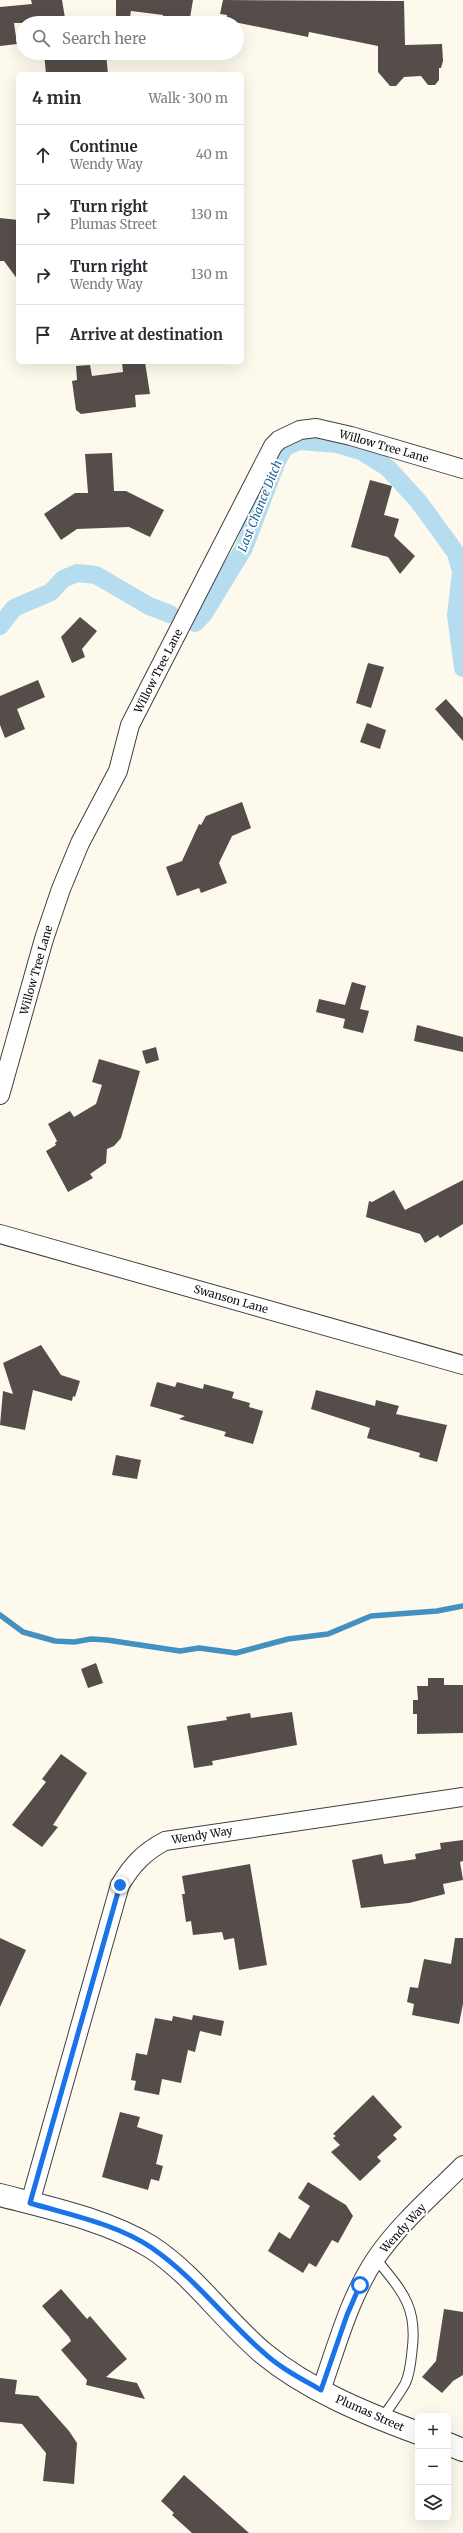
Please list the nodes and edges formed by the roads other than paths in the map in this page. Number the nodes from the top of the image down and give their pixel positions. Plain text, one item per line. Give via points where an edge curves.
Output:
1 (463, 469) edge
2 (0, 1095) edge
3 (0, 1234) edge
4 (463, 1365) edge
5 (463, 1797) edge
6 (463, 2165) edge
7 (0, 2195) edge
8 (30, 2203) junction
9 (376, 2259) junction
10 (321, 2390) junction
11 (381, 2420) junction
12 (415, 2432) edge
13 (451, 2445) edge
14 (463, 2450) edge

1 - 2 street, Willow Tree Lane via 316,428 300,430 279,440 274,446 130,725 118,771 80,843 63,883 44,939
3 - 4 street, Swanson Lane
5 - 8 street, Wendy Way via 165,1841 142,1855 132,1865 120,1885
6 - 9 street, Wendy Way via 396,2232
7 - 8 street, Plumas Street
8 - 10 street, Plumas Street via 122,2232 152,2248 176,2267 264,2354
9 - 10 street, Wendy Way via 360,2285 347,2315
9 - 11 lane via 397,2284 408,2302 414,2320 411,2361 405,2383
10 - 11 street, Plumas Street
11 - 12 street, Plumas Street
13 - 14 street

